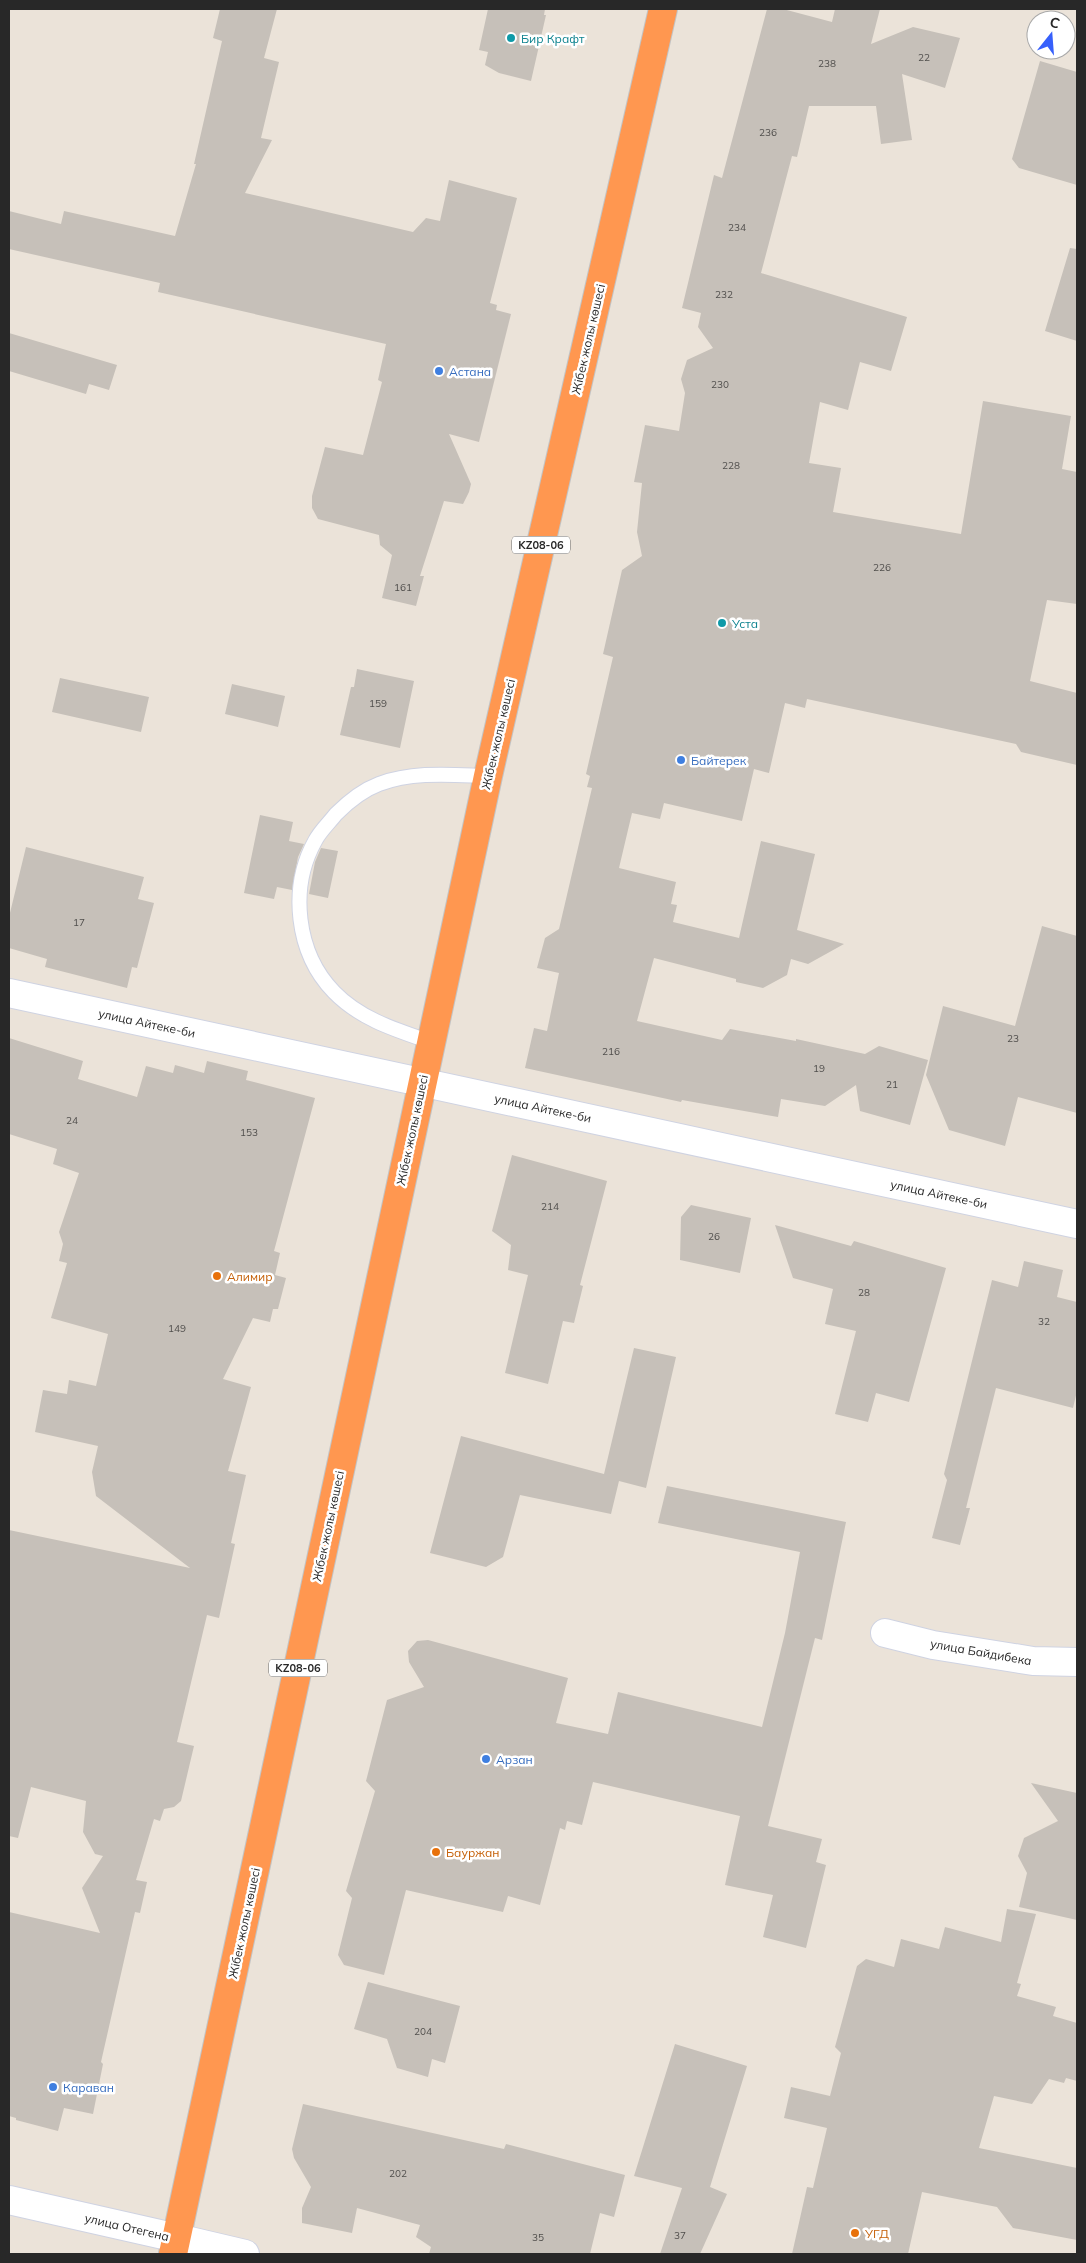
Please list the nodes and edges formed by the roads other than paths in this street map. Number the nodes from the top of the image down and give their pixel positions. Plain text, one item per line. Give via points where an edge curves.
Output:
1 (663, 9) edge
2 (488, 776) junction
3 (9, 993) edge
4 (431, 1042) junction
5 (422, 1082) junction
6 (1077, 1224) edge
7 (885, 1633) dead end
8 (1077, 1662) edge
9 (9, 2200) edge
10 (175, 2246) edge
11 (245, 2254) edge

1 - 2 highway, Жібек жолы көшесі / KZ08-06
2 - 4 highway, Жібек жолы көшесі / KZ08-06
2 - 4 lane via 412,775 378,784 347,803 323,829 306,860 299,885 302,930 314,963 333,992 361,1014
3 - 5 street, улица Айтеке-би
4 - 5 highway, Жібек жолы көшесі / KZ08-06
5 - 6 street, улица Айтеке-би
5 - 10 highway, Жібек жолы көшесі / KZ08-06
7 - 8 street, улица Байдибека via 933,1645 1033,1661
9 - 10 street, улица Отегена
10 - 11 street, улица Отегена

